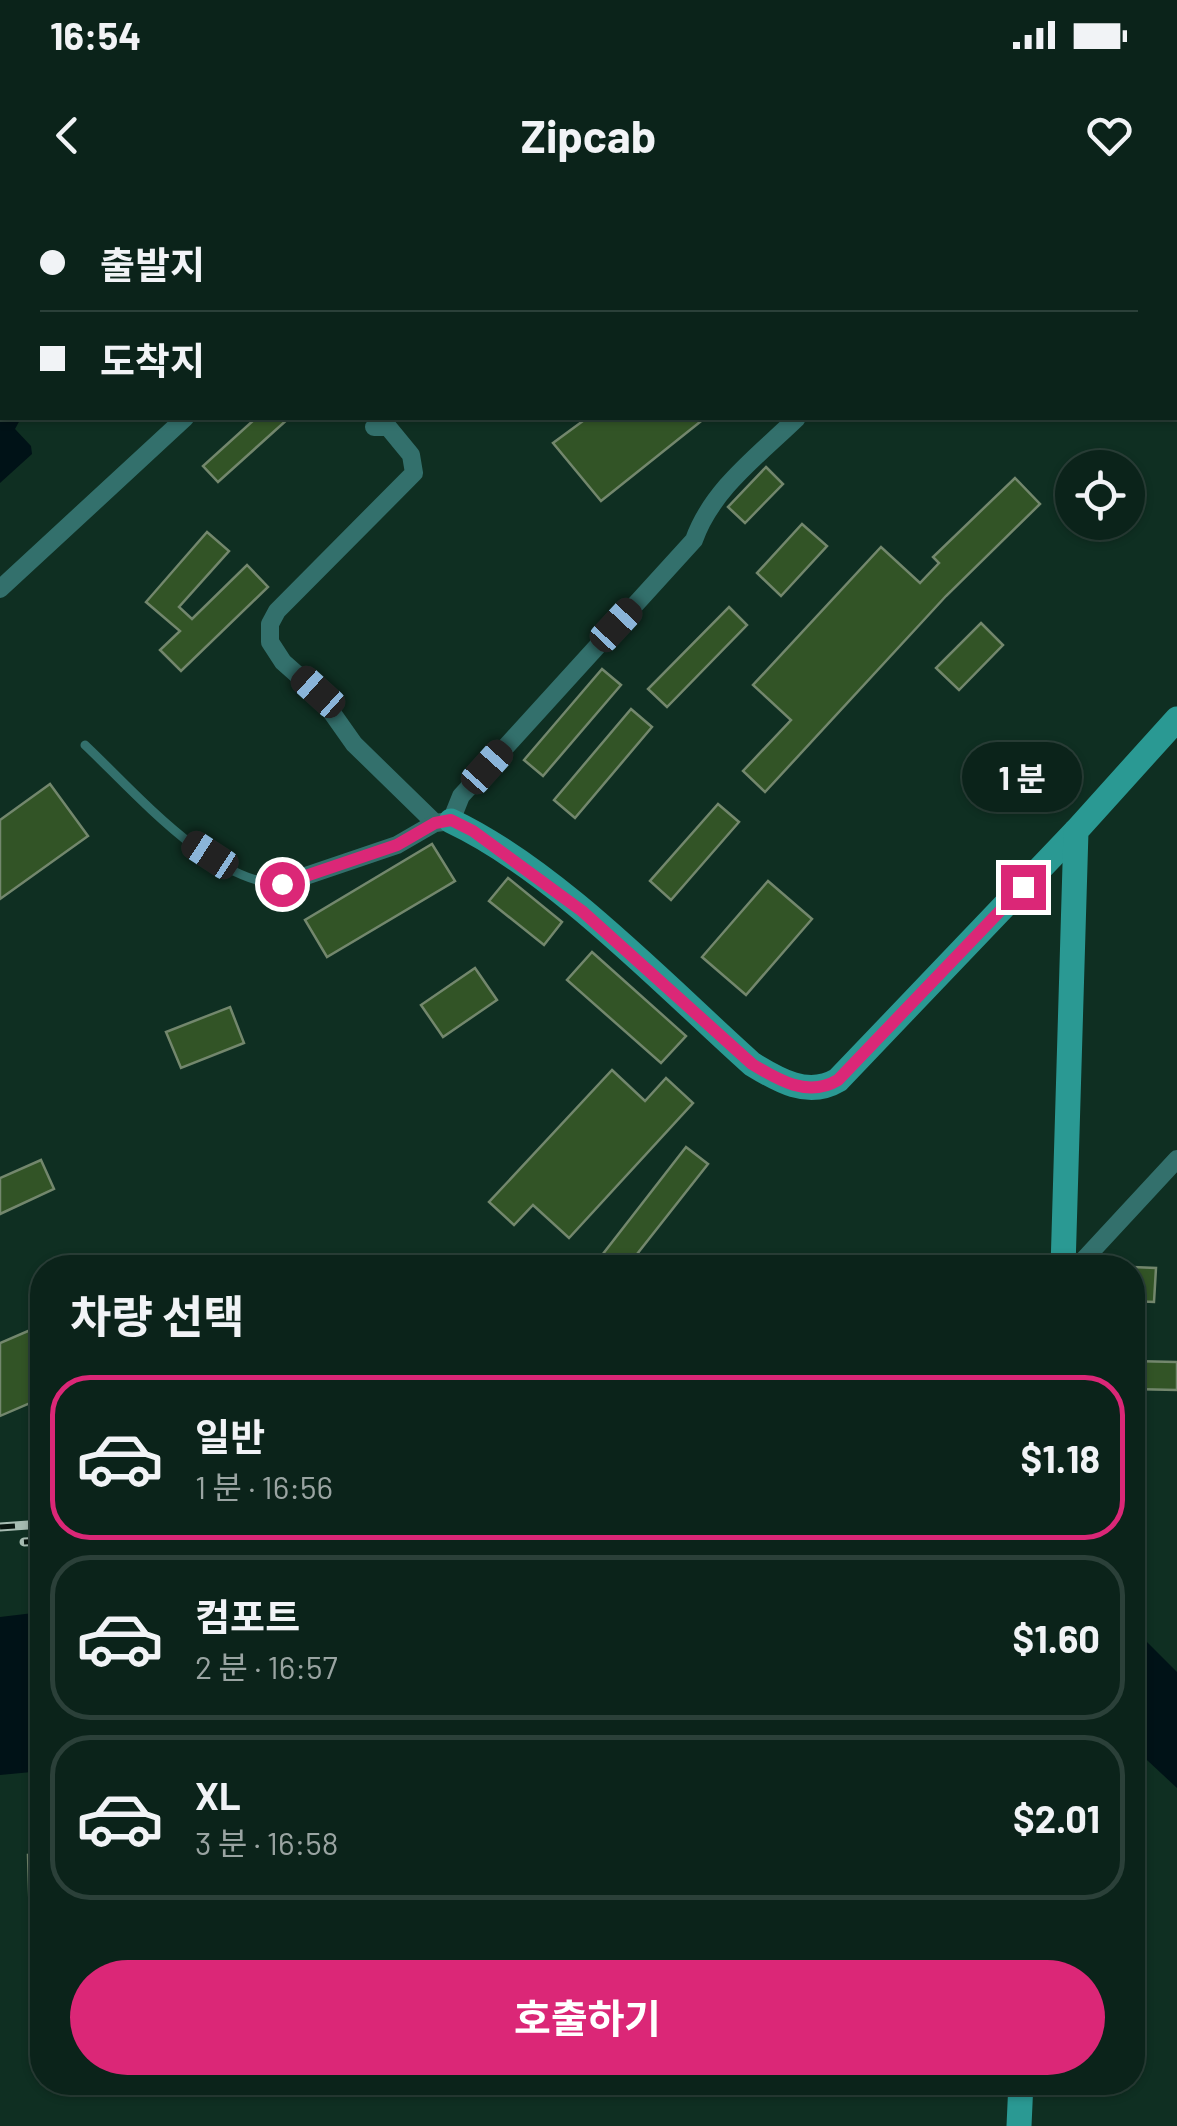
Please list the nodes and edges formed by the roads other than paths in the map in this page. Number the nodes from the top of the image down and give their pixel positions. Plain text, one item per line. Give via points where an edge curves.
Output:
1 (183, 420) edge
2 (795, 420) edge
3 (374, 427) dead end
4 (0, 589) edge
5 (1177, 719) edge
6 (85, 745) dead end
7 (443, 822) junction
8 (1076, 832) junction
9 (282, 884) joint
10 (1177, 1160) edge
11 (1063, 1255) edge
12 (1088, 1255) edge
13 (1020, 2095) edge
14 (1019, 2126) edge

1 - 4 street
2 - 7 street via 718,496 694,540
3 - 7 street via 388,427 411,454 414,473 277,611 270,642 318,692 354,744
5 - 8 street
6 - 9 lane via 188,841 256,884
7 - 8 street via 473,831 582,911 752,1064 782,1082 810,1088 838,1080
7 - 9 street
8 - 11 street
10 - 12 street
13 - 14 street

